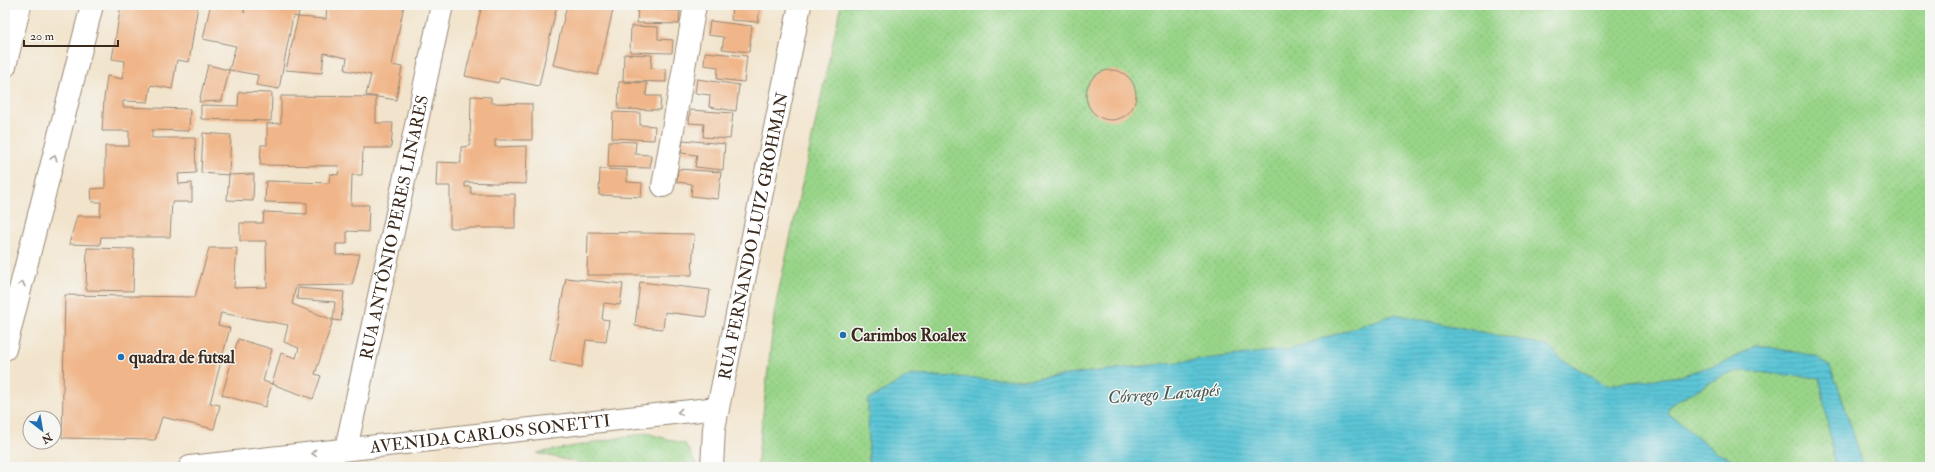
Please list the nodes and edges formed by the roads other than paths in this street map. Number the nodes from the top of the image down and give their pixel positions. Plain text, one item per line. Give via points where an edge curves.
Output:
1 (20, 5) edge
2 (92, 5) edge
3 (442, 5) edge
4 (695, 5) edge
5 (800, 5) edge
6 (5, 66) edge
7 (663, 186) dead end
8 (5, 349) edge
9 (716, 418) junction
10 (346, 450) junction
11 (190, 467) edge
12 (712, 467) edge

1 - 6 street
8 -> 2 street
3 - 10 street, RUA ANTÔNIO PERES LINARES
4 - 7 street
5 - 9 street, RUA FERNANDO LUIZ GROHMAN
9 -> 10 street, AVENIDA CARLOS SONETTI
9 - 12 street, RUA FERNANDO LUIZ GROHMAN
10 -> 11 street, AVENIDA CARLOS SONETTI

